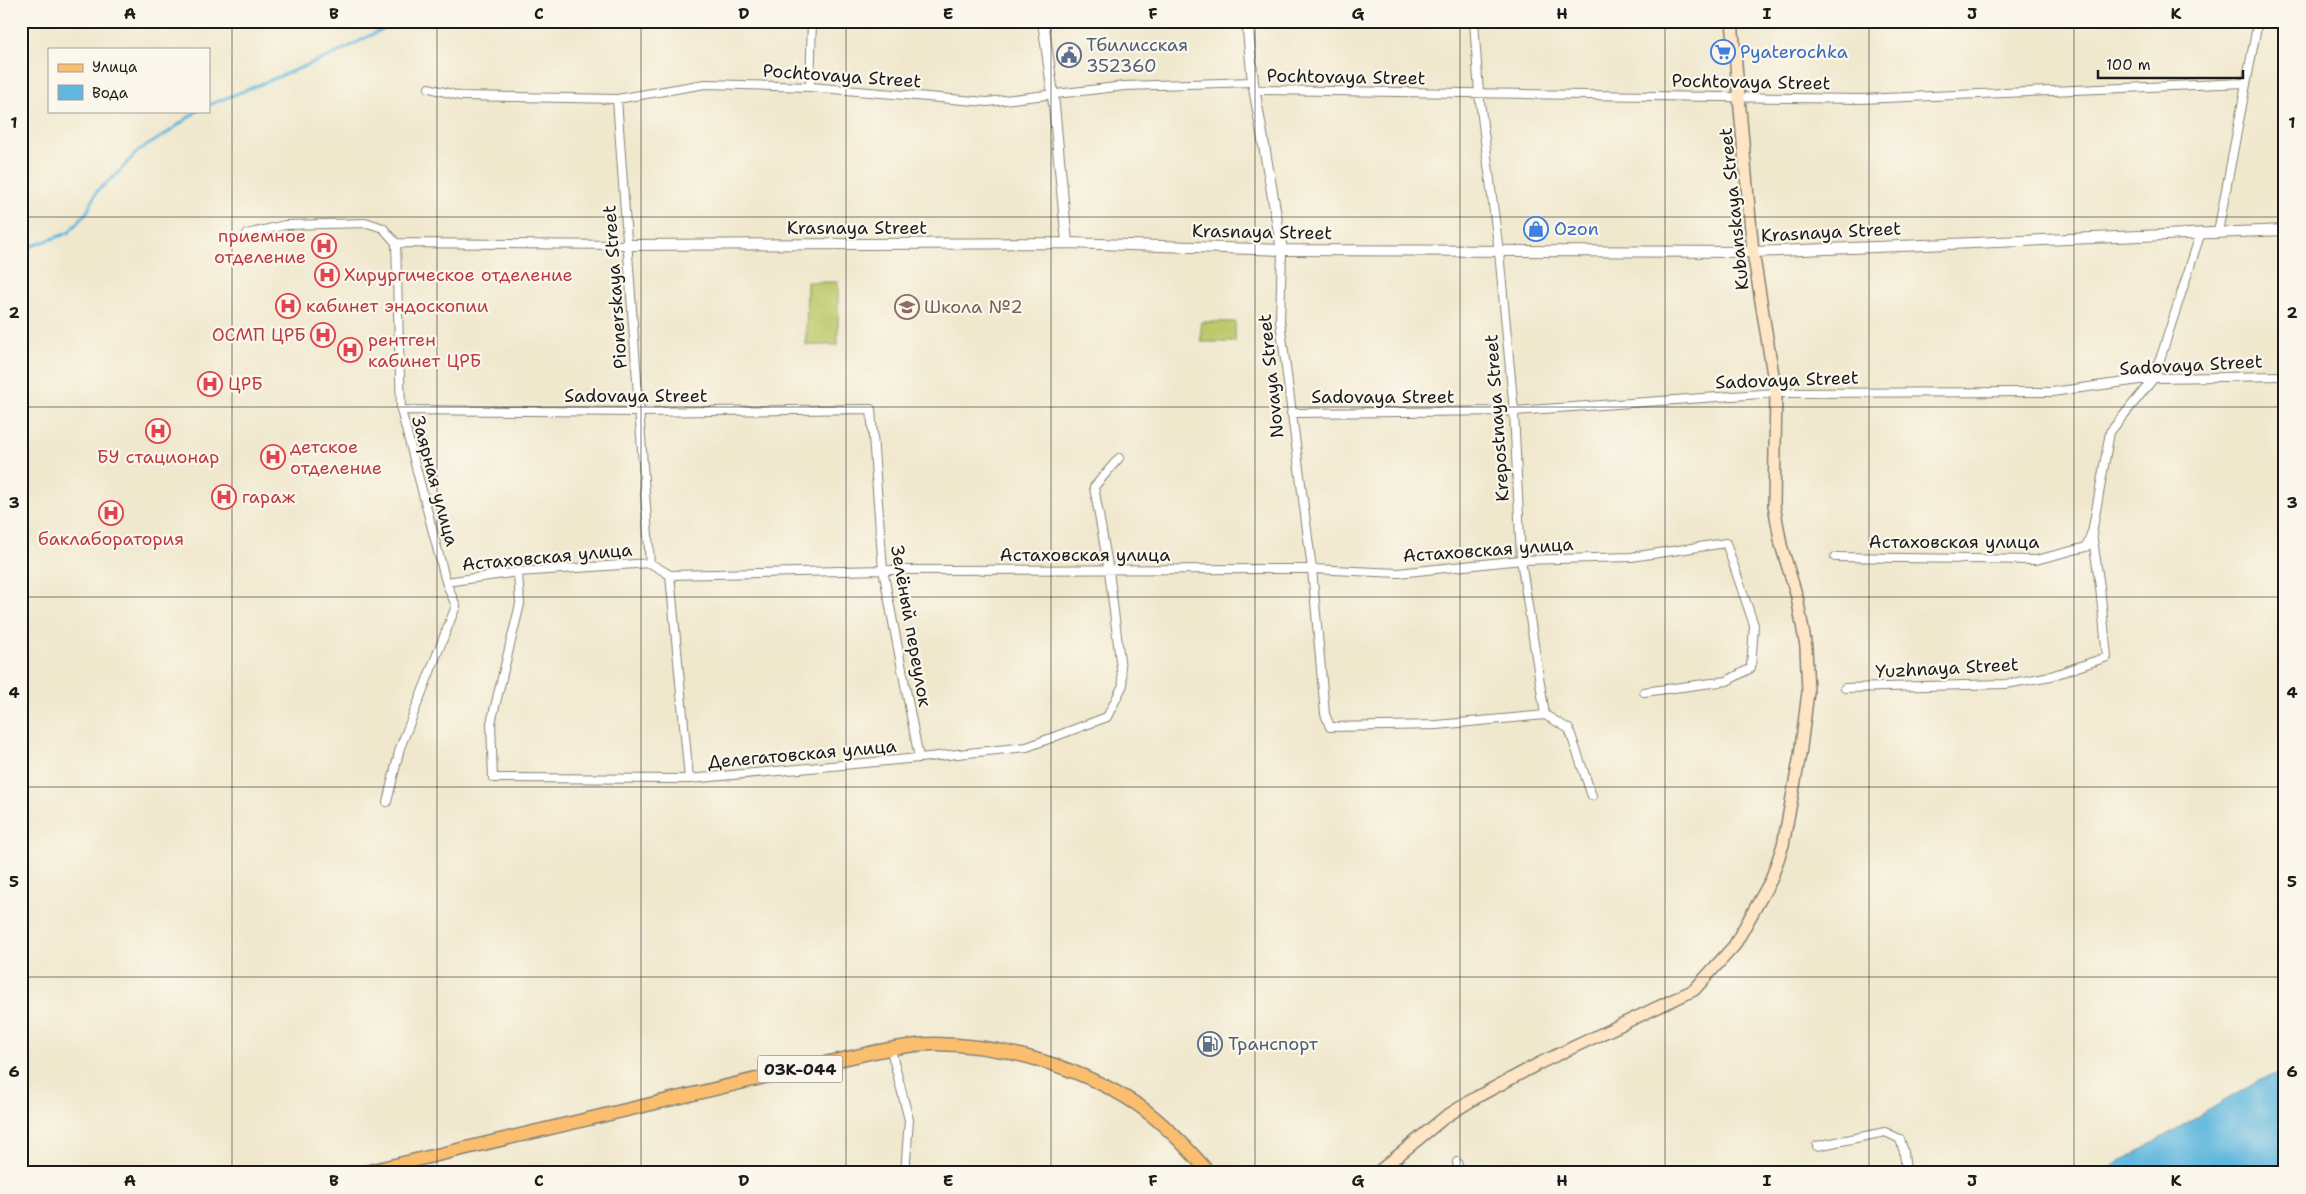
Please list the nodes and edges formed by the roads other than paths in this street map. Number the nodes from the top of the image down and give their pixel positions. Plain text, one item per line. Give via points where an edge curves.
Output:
1 (812, 21) edge
2 (1043, 21) edge
3 (1247, 21) edge
4 (1474, 21) edge
5 (1732, 21) edge
6 (2258, 21) edge
7 (2245, 83) junction
8 (1255, 86) junction
9 (810, 87) junction
10 (429, 88) dead end
11 (1479, 93) junction
12 (1053, 95) junction
13 (616, 98) junction
14 (1741, 98) junction
15 (2285, 230) edge
16 (2201, 232) junction
17 (2218, 232) junction
18 (247, 234) dead end
19 (396, 243) junction
20 (1067, 243) junction
21 (627, 245) junction
22 (1282, 250) junction
23 (1499, 252) junction
24 (1754, 252) junction
25 (2285, 376) edge
26 (2154, 378) junction
27 (1776, 393) junction
28 (872, 409) joint
29 (401, 410) junction
30 (1514, 411) junction
31 (640, 412) junction
32 (1291, 413) junction
33 (1119, 458) dead end
34 (2092, 532) junction
35 (1835, 557) dead end
36 (1521, 560) junction
37 (650, 563) junction
38 (1312, 569) junction
39 (883, 570) junction
40 (1109, 571) junction
41 (518, 572) junction
42 (670, 575) junction
43 (446, 582) junction
44 (1845, 688) dead end
45 (1644, 692) dead end
46 (1545, 715) junction
47 (919, 758) junction
48 (689, 779) junction
49 (1592, 796) dead end
50 (387, 802) dead end
51 (891, 1050) junction
52 (1816, 1146) dead end
53 (1457, 1162) dead end
54 (361, 1173) edge
55 (905, 1173) edge
56 (1210, 1173) edge
57 (1377, 1173) edge
58 (1460, 1173) edge
59 (1906, 1173) edge

1 - 9 street
2 - 12 street
3 - 8 street, Novaya Street
4 - 11 street, Krepostnaya Street
5 - 14 main road, Kubanskaya Street
6 - 7 street
7 - 14 street, Pochtovaya Street via 1860,99
7 - 17 street
8 - 11 street, Pochtovaya Street
8 - 12 street, Pochtovaya Street via 1125,86
8 - 22 street, Novaya Street
9 - 12 street, Pochtovaya Street via 987,102
9 - 13 street, Pochtovaya Street via 706,84
10 - 13 street, Pochtovaya Street via 460,96
11 - 14 street, Pochtovaya Street
11 - 23 street, Krepostnaya Street
12 - 20 street
13 - 21 street, Pionerskaya Street
14 - 24 main road, Kubanskaya Street
15 - 17 street, Krasnaya Street
16 - 17 street, Krasnaya Street
16 - 24 street, Krasnaya Street
16 - 26 street
18 - 19 street via 286,225 368,223 383,228
19 - 21 street, Krasnaya Street
19 - 29 street, Заярная улица
20 - 21 street, Krasnaya Street
20 - 22 street, Krasnaya Street
21 - 31 street, Pionerskaya Street
22 - 23 street, Krasnaya Street
22 - 32 street, Novaya Street via 1280,322
23 - 24 street, Krasnaya Street
23 - 30 street, Krepostnaya Street
24 - 27 main road, Kubanskaya Street
25 - 26 street, Sadovaya Street
26 - 27 street, Sadovaya Street via 2052,392
26 - 34 street via 2110,432
27 - 30 street, Sadovaya Street
27 - 57 main road, Kubanskaya Street via 1774,505 1806,647 1808,692 1783,845 1771,880 1734,946 1694,990 1540,1063 1478,1097 1444,1118
28 - 31 street, Sadovaya Street
28 - 39 street, Зелёный переулок
29 - 31 street, Sadovaya Street
29 - 43 street, Заярная улица
30 - 32 street, Sadovaya Street
30 - 36 street, Krepostnaya Street
31 - 37 street, Pionerskaya Street
32 - 38 street, Novaya Street
33 - 40 street via 1094,487
34 - 35 street, Астаховская улица via 2086,546 2036,560
34 - 44 street, Yuzhnaya Street via 2107,657 2051,676 2006,684
36 - 38 street, Астаховская улица via 1398,573
36 - 45 street, Астаховская улица via 1631,557 1726,543 1754,625 1751,668 1727,681
36 - 46 street, Krepostnaya Street
37 - 41 street, Астаховская улица
37 - 42 street, Астаховская улица
38 - 40 street, Астаховская улица
38 - 46 street, Novaya Street via 1325,714 1330,727 1437,725
39 - 40 street, Астаховская улица
39 - 42 street, Астаховская улица
39 - 47 street, Зелёный переулок
40 - 47 street, Делегатовская улица via 1122,685 1107,717 1027,746
41 - 43 street, Астаховская улица
41 - 48 street, Делегатовская улица via 520,604 491,723 493,778
42 - 48 street
43 - 50 street, Заярная улица via 456,606 400,748
46 - 49 street via 1569,729
47 - 48 street, Делегатовская улица
51 - 54 main road, 03К-044
51 - 55 street via 909,1120
51 - 56 main road, 03К-044 via 935,1044 966,1046 1007,1052 1057,1066 1110,1089 1138,1106 1172,1133
52 - 59 street via 1885,1132 1900,1139
53 - 58 street

